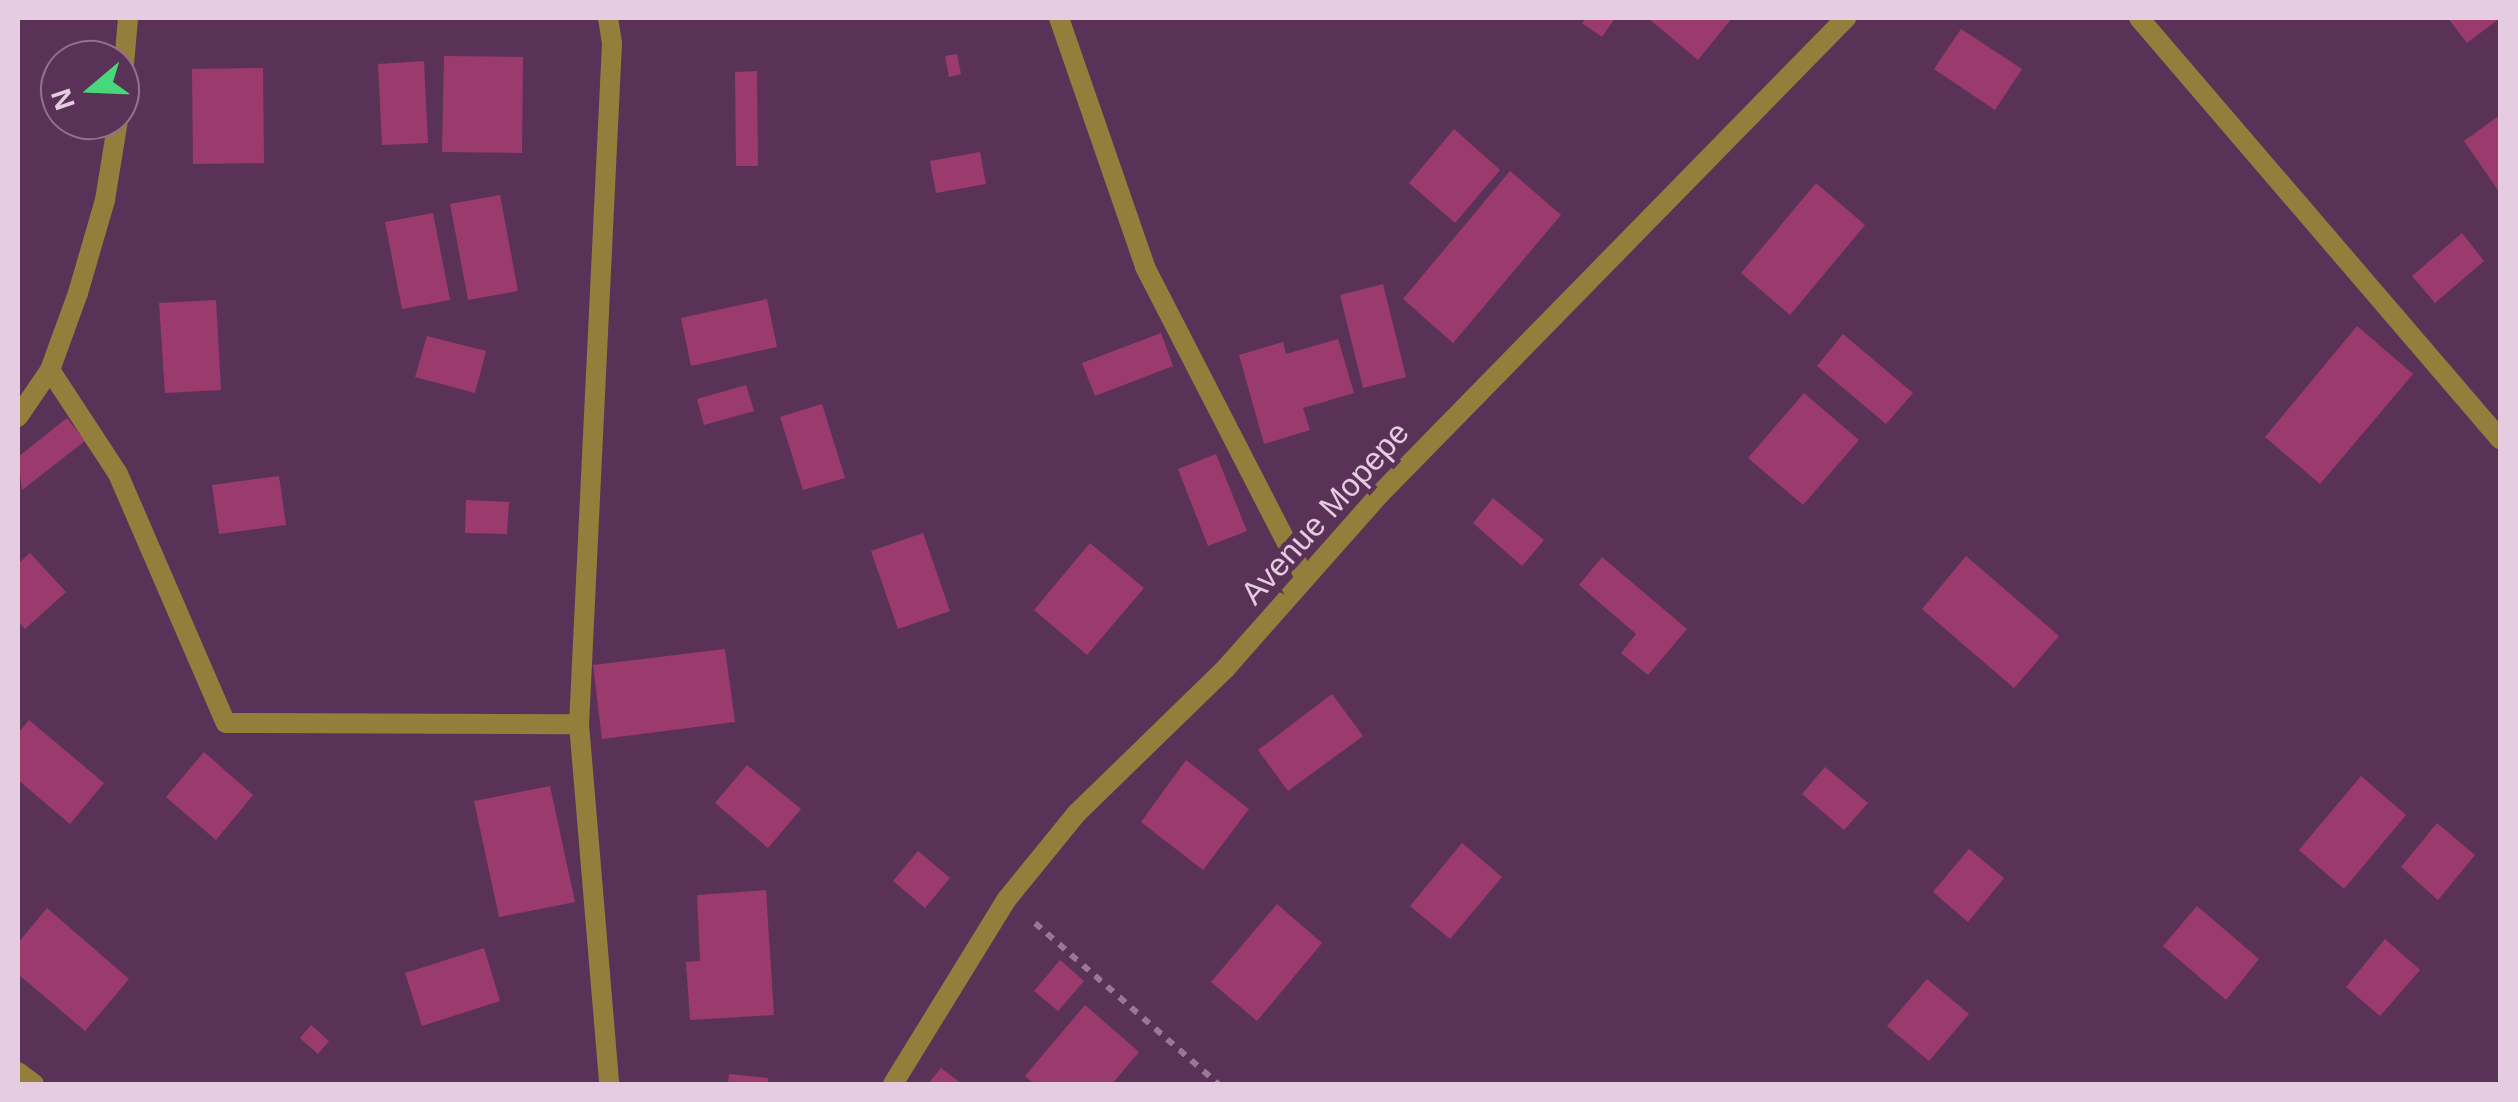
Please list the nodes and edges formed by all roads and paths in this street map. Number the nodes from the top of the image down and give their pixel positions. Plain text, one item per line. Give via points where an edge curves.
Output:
1 (608, 18) edge
2 (1059, 18) edge
3 (1846, 18) edge
4 (2139, 18) edge
5 (115, 140) edge
6 (50, 370) junction
7 (18, 417) edge
8 (2500, 439) edge
9 (1305, 578) junction
10 (579, 724) junction
11 (1008, 899) junction
12 (18, 1072) edge
13 (34, 1084) edge
14 (609, 1084) edge
15 (893, 1084) edge
16 (1218, 1084) edge

1 - 10 street via 612,43
2 - 9 street via 1145,268
3 - 9 street, Avenue Mopepe
4 - 8 street
5 - 6 street via 105,200
6 - 7 street
6 - 10 street via 118,474 226,723
9 - 11 street, Avenue Mopepe via 1226,668 1077,813
10 - 14 street
11 - 15 street, Avenue Mopepe
11 - 16 path
12 - 13 street

